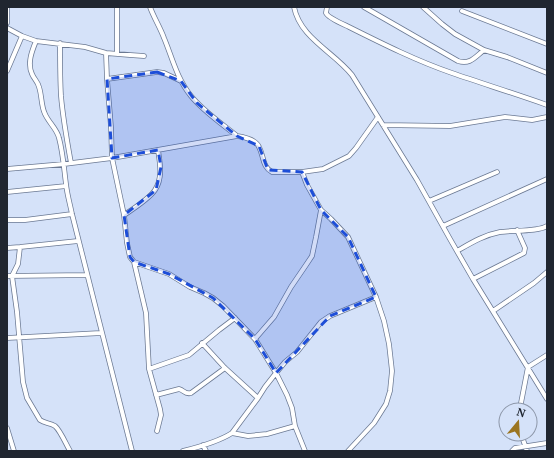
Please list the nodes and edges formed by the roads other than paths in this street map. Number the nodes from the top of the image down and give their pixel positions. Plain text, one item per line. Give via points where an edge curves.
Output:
1 (117, 7) edge
2 (150, 7) edge
3 (294, 7) edge
4 (327, 7) edge
5 (364, 7) edge
6 (423, 7) edge
7 (7, 8) edge
8 (462, 11) dead end
9 (7, 23) edge
10 (7, 28) edge
11 (22, 36) junction
12 (36, 41) junction
13 (60, 44) junction
14 (547, 44) edge
15 (484, 50) junction
16 (106, 52) junction
17 (117, 54) junction
18 (144, 56) dead end
19 (7, 71) edge
20 (547, 73) edge
21 (107, 79) junction
22 (181, 81) junction
23 (547, 105) edge
24 (378, 116) junction
25 (547, 117) edge
26 (383, 124) junction
27 (237, 136) junction
28 (158, 150) junction
29 (112, 158) junction
30 (64, 164) junction
31 (71, 164) junction
32 (7, 169) edge
33 (302, 172) junction
34 (497, 172) dead end
35 (547, 179) edge
36 (66, 186) junction
37 (7, 192) edge
38 (429, 201) junction
39 (321, 210) junction
40 (72, 214) junction
41 (124, 216) junction
42 (7, 220) edge
43 (443, 226) junction
44 (547, 226) edge
45 (517, 230) junction
46 (78, 241) junction
47 (20, 247) junction
48 (7, 248) edge
49 (457, 251) junction
50 (134, 262) junction
51 (547, 272) edge
52 (87, 275) junction
53 (7, 276) edge
54 (12, 276) junction
55 (473, 279) junction
56 (376, 296) junction
57 (493, 311) junction
58 (235, 318) junction
59 (102, 333) junction
60 (20, 337) junction
61 (7, 338) edge
62 (255, 339) junction
63 (202, 343) junction
64 (547, 355) edge
65 (528, 367) junction
66 (225, 368) junction
67 (149, 369) junction
68 (276, 373) junction
69 (156, 395) junction
70 (258, 398) junction
71 (547, 399) edge
72 (521, 402) edge
73 (295, 426) junction
74 (7, 428) edge
75 (157, 431) dead end
76 (232, 433) junction
77 (547, 443) edge
78 (203, 446) junction
79 (526, 449) edge
80 (14, 451) edge
81 (70, 451) edge
82 (132, 451) edge
83 (183, 451) edge
84 (206, 451) edge
85 (305, 451) edge
86 (348, 451) edge
87 (512, 451) edge

1 - 17 street
2 - 22 street
3 - 24 street via 303,29 352,75
4 - 23 street via 327,14 335,20 414,58
5 - 15 street via 463,63
6 - 15 street via 455,34
7 - 9 street
8 - 14 street
10 - 11 street
11 - 12 street
11 - 19 street
12 - 13 street
12 - 30 street via 30,66 40,88 44,111 58,132
13 - 16 street
13 - 31 street via 61,97
15 - 20 street
16 - 17 street
16 - 21 street
17 - 18 street
21 - 22 street via 157,72
21 - 29 street
22 - 27 street via 197,103
24 - 26 street
24 - 33 street via 349,156 323,169
25 - 26 street via 532,120 505,117 450,126
26 - 38 street
27 - 28 street
27 - 33 street via 259,146 268,170
28 - 29 street
28 - 41 street via 160,167 156,190
29 - 31 street
29 - 41 street
30 - 31 street
30 - 32 street
30 - 36 street
33 - 39 street
34 - 38 street
35 - 43 street
36 - 37 street
36 - 40 street
38 - 43 street
39 - 56 street via 348,237
39 - 62 street via 312,256 274,317
40 - 42 street
40 - 46 street
41 - 50 street via 130,257
43 - 49 street
44 - 45 street
45 - 49 street via 498,232
45 - 55 street via 525,248 524,253
46 - 47 street
46 - 52 street
47 - 48 street
47 - 54 street via 18,264
49 - 55 street
50 - 58 street via 169,274 204,293
50 - 67 street via 146,313
51 - 57 street
52 - 54 street
52 - 59 street
53 - 54 street
54 - 60 street
55 - 57 street
56 - 68 street via 321,322
56 - 86 street via 389,344 392,371 390,391 386,404 374,423
57 - 65 street
58 - 62 street
58 - 63 street
59 - 60 street
59 - 82 street
60 - 61 street
60 - 81 street via 23,382 27,398 40,420 57,428
62 - 68 street
63 - 66 street
63 - 67 street via 189,355
64 - 65 street
65 - 71 street
65 - 72 street
66 - 69 street via 191,393 186,394 179,389
66 - 70 street
67 - 69 street
68 - 70 street
68 - 73 street via 292,408
69 - 75 street via 160,416
70 - 76 street
73 - 76 street via 267,434 248,436
73 - 85 street
74 - 80 street
76 - 78 street
77 - 79 street
78 - 83 street
78 - 84 street
79 - 87 street via 515,448

